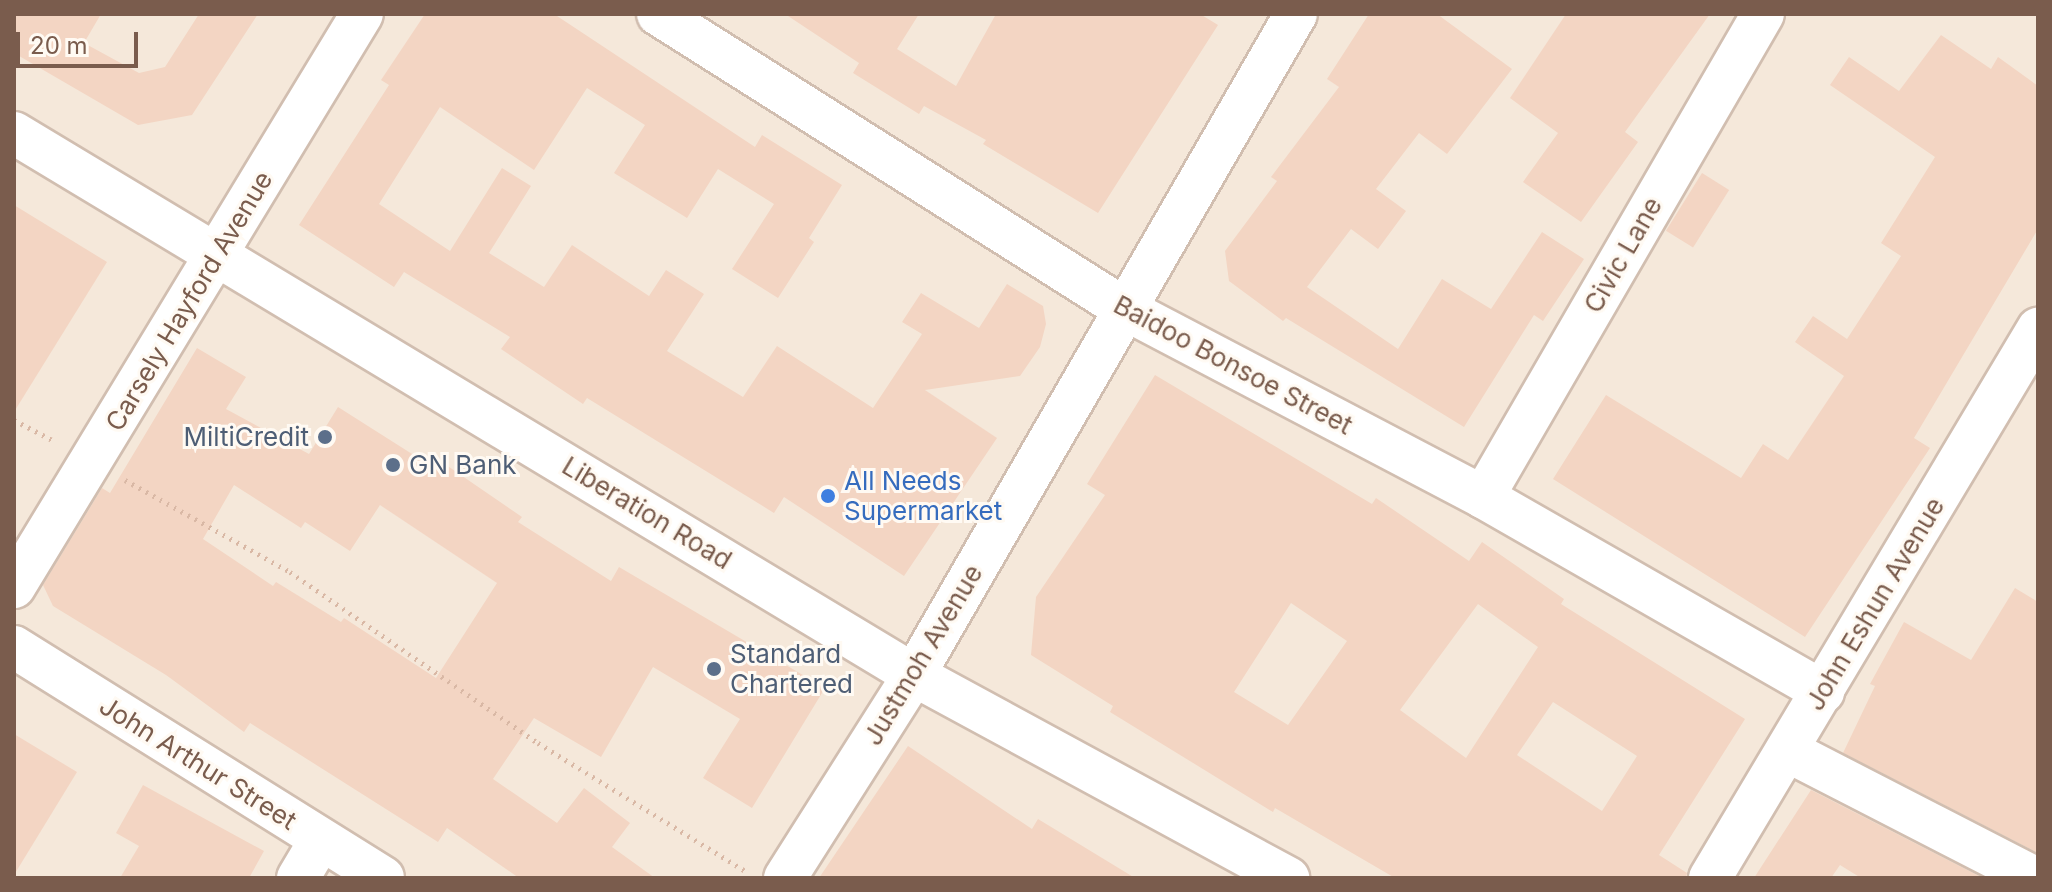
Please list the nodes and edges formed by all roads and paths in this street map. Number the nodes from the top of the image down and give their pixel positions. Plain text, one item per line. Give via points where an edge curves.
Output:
1 (362, 14) edge
2 (658, 14) edge
3 (1296, 14) edge
4 (1763, 14) edge
5 (14, 133) edge
6 (217, 253) junction
7 (1123, 308) junction
8 (2037, 335) edge
9 (14, 420) edge
10 (92, 462) junction
11 (1483, 497) junction
12 (14, 587) edge
13 (14, 647) edge
14 (914, 675) junction
15 (1823, 692) junction
16 (1788, 751) junction
17 (320, 841) junction
18 (298, 878) edge
19 (383, 878) edge
20 (756, 878) edge
21 (785, 878) edge
22 (1288, 878) edge
23 (1710, 878) edge
24 (2035, 878) edge

1 - 6 street, Carsely Hayford Avenue
2 - 7 street, Baidoo Bonsoe Street
3 - 7 street, Justmoh Avenue
4 - 11 street, Civic Lane
5 - 6 street, Liberation Road
6 - 10 street, Carsely Hayford Avenue
6 - 14 street, Liberation Road
7 - 11 street, Baidoo Bonsoe Street
7 - 14 street, Justmoh Avenue
8 - 15 street, John Eshun Avenue
9 - 10 path
10 - 12 street, Carsely Hayford Avenue
10 - 20 path via 290,572 538,743
11 - 15 street, Baidoo Bonsoe Street
13 - 17 street, John Arthur Street
14 - 21 street, Justmoh Avenue
14 - 22 street, Liberation Road
15 - 16 street, John Eshun Avenue
16 - 23 street, John Eshun Avenue
16 - 24 street
17 - 18 street
17 - 19 street, John Arthur Street

